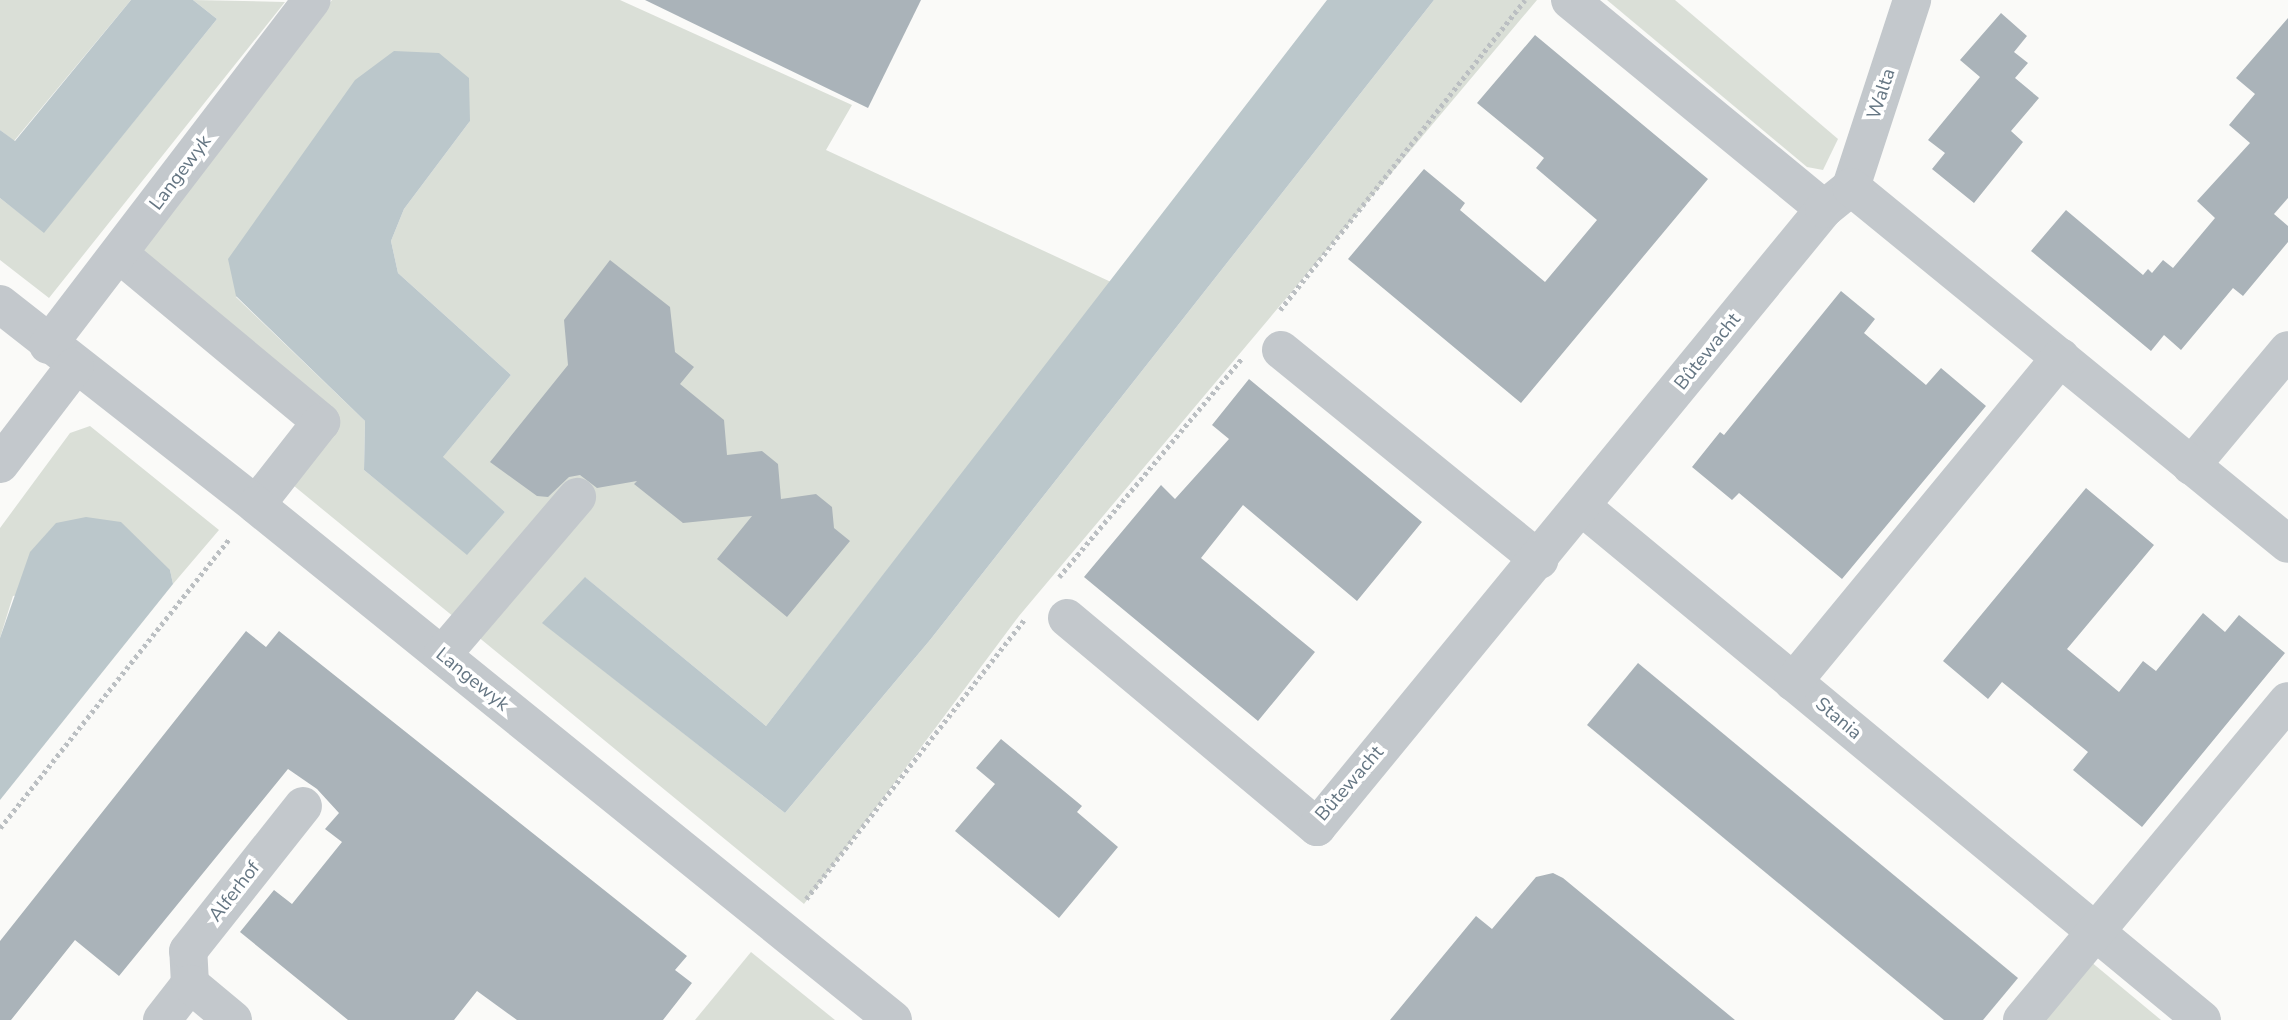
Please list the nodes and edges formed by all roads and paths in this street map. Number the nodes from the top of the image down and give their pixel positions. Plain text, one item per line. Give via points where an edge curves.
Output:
1 (312, 0) edge
2 (1525, 0) edge
3 (1570, 0) edge
4 (1912, 0) edge
5 (1838, 198) junction
6 (119, 254) junction
7 (0, 304) edge
8 (1265, 342) junction
9 (2288, 349) edge
10 (61, 355) junction
11 (2061, 358) junction
12 (0, 464) edge
13 (2191, 466) junction
14 (577, 497) dead end
15 (256, 505) junction
16 (1581, 506) junction
17 (2288, 544) edge
18 (1539, 560) junction
19 (1051, 604) junction
20 (442, 655) junction
21 (1793, 682) junction
22 (2288, 701) edge
23 (303, 806) dead end
24 (0, 828) edge
25 (782, 930) junction
26 (2095, 932) junction
27 (191, 984) junction
28 (162, 1020) edge
29 (233, 1020) edge
30 (893, 1020) edge
31 (2022, 1020) edge
32 (2202, 1020) edge

1 - 6 street, Langewyk
2 - 8 path
3 - 5 street
4 - 5 street, Walta
5 - 11 street
5 - 16 street, Bûtewacht
6 - 10 street, Langewyk
6 - 15 street via 321,422
7 - 10 street, Langewyk
8 - 18 street
8 - 19 path
9 - 13 street
10 - 12 street
10 - 15 street, Langewyk
11 - 13 street
11 - 21 street
13 - 17 street
14 - 20 street
15 - 20 street, Langewyk
15 - 24 path
16 - 18 street, Bûtewacht
16 - 21 street, Stania
18 - 19 street, Bûtewacht via 1317,827
19 - 25 path
20 - 25 street, Langewyk
21 - 26 street, Stania
22 - 26 street
23 - 27 street, Alferhof via 188,951
25 - 30 street, Langewyk
26 - 31 street
26 - 32 street, Stania
27 - 28 street
27 - 29 street

